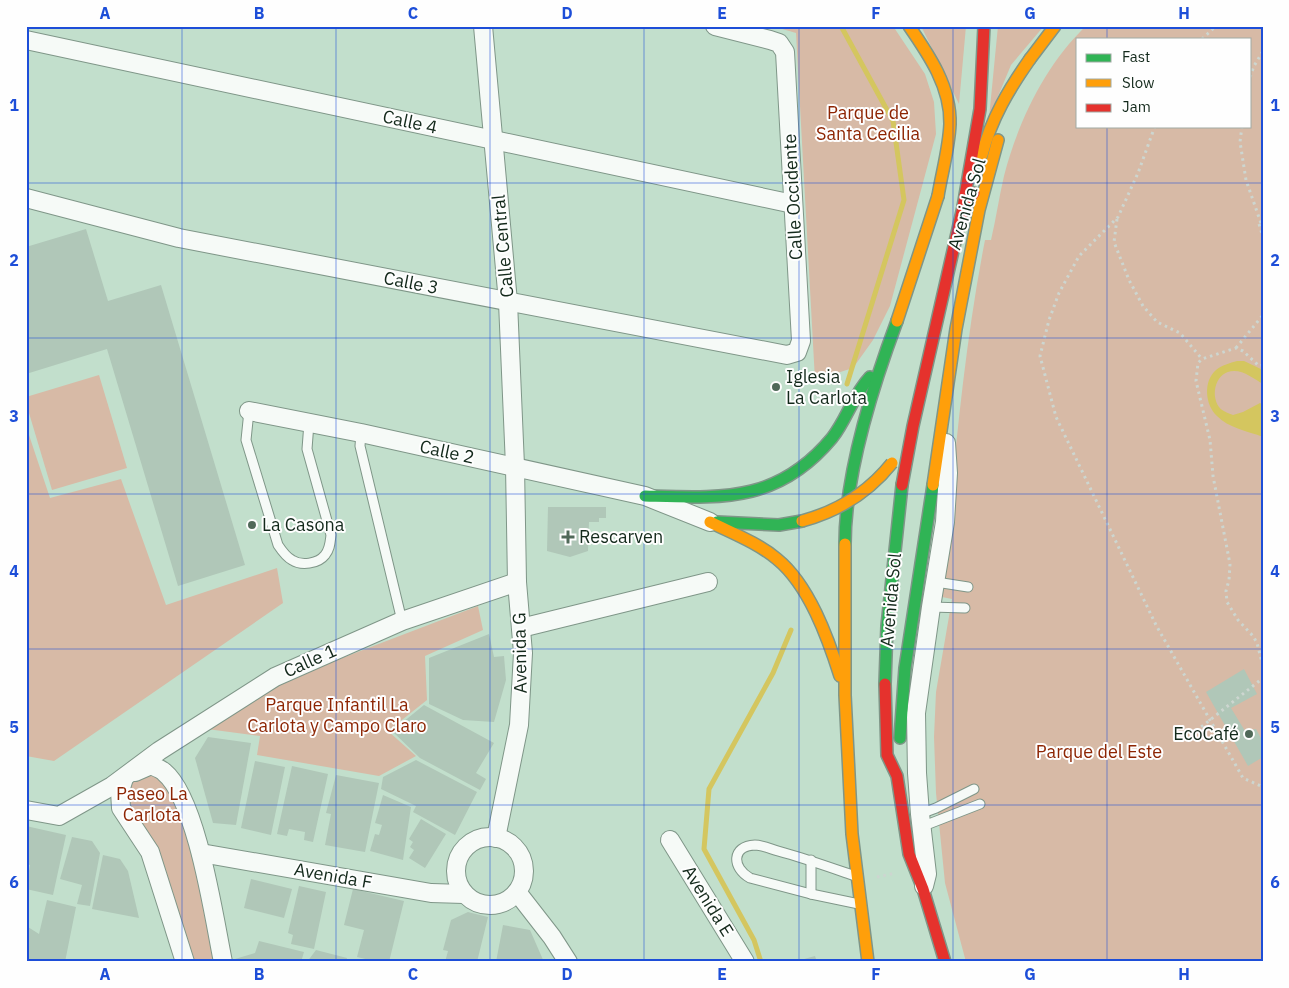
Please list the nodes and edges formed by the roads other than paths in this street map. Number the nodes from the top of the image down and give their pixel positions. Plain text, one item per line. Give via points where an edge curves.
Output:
1 (483, 26) edge
2 (715, 26) edge
3 (909, 26) edge
4 (974, 26) edge
5 (984, 26) edge
6 (1055, 26) edge
7 (26, 40) edge
8 (971, 56) dead end
9 (1030, 59) junction
10 (961, 133) dead end
11 (493, 140) junction
12 (938, 196) junction
13 (26, 198) edge
14 (793, 204) junction
15 (963, 207) junction
16 (508, 302) junction
17 (797, 352) joint
18 (880, 367) junction
19 (248, 411) joint
20 (944, 411) junction
21 (309, 423) junction
22 (913, 426) junction
23 (361, 433) junction
24 (515, 466) junction
25 (645, 496) junction
26 (710, 522) junction
27 (517, 582) junction
28 (708, 582) dead end
29 (936, 582) junction
30 (968, 587) dead end
31 (931, 607) junction
32 (965, 608) dead end
33 (402, 621) junction
34 (521, 628) junction
35 (845, 695) junction
36 (896, 776) junction
37 (124, 778) junction
38 (974, 788) dead end
39 (980, 804) dead end
40 (26, 810) edge
41 (920, 821) junction
42 (496, 838) junction
43 (670, 840) dead end
44 (201, 854) junction
45 (811, 860) junction
46 (864, 877) junction
47 (923, 889) junction
48 (517, 892) junction
49 (464, 894) junction
50 (811, 894) junction
51 (861, 904) junction
52 (185, 962) edge
53 (223, 962) edge
54 (568, 962) edge
55 (746, 962) edge
56 (868, 962) edge
57 (945, 962) edge

1 - 11 street, Calle Central
2 - 14 street, Calle Occidente via 779,43 784,52
3 - 12 main road via 938,73 948,106 950,123
4 - 8 main road
5 - 15 main road via 980,109
6 - 9 main road
7 - 11 street, Calle 4
9 - 15 main road, Avenida Sol via 1008,90 994,118 984,144 974,195
9 - 20 main road, Avenida Sol via 1000,135 979,210
10 - 12 main road via 952,168
11 - 14 street, Calle 4
11 - 16 street, Calle Central
12 - 18 main road, Avenida Sol
13 - 16 street, Calle 3 via 179,238
14 - 17 street, Calle Occidente via 801,341
15 - 22 main road, Avenida Sol
16 - 17 street, Calle 3 via 787,355
16 - 24 street, Calle Central
18 - 25 main road via 860,386 834,437 802,469 777,484 753,493 728,497
18 - 35 main road, Avenida Sol via 849,496 845,534
19 - 21 street, Calle 2
19 - 21 lane via 246,440 278,545 287,556 302,564 324,557 331,536 307,449
20 - 29 street, Avenida Sol via 948,473
20 - 36 main road, Avenida Sol via 904,668 900,721 902,751
21 - 23 street, Calle 2
22 - 26 main road, bridge via 892,462 873,485 848,504 818,517 779,525
22 - 36 main road, Avenida Sol via 902,484 887,626 884,698 887,755
23 - 24 street, Calle 2
23 - 33 lane via 360,446
24 - 25 street, Calle 2
24 - 27 street, Avenida G
25 - 26 street
26 - 35 main road via 776,558 789,569 817,617
27 - 33 street, Calle 1
27 - 34 street, Avenida G
28 - 34 street
29 - 30 lane
29 - 31 street, Avenida Sol
31 - 32 lane
31 - 41 street, Avenida Sol via 916,713
33 - 37 street, Calle 1 via 275,676 159,751
34 - 42 street, Avenida G via 523,653 519,725
35 - 46 main road, Avenida Sol via 852,834
36 - 47 main road, Avenida Sol via 909,854
37 - 40 street via 59,816
37 - 44 street via 151,765 165,772 181,796
37 - 52 street via 120,791 121,808 150,852
38 - 41 lane via 936,808
39 - 41 lane
41 - 47 street, Avenida Sol via 927,874
42 - 48 street via 508,842 523,862 524,878
42 - 49 street via 475,840 460,855 456,875
43 - 55 street, Avenida E
44 - 49 street, Avenida F via 431,893
44 - 53 street
45 - 46 lane
45 - 50 lane
45 - 50 lane via 756,845 746,847 736,859 742,874 750,878
46 - 51 main road, Avenida Sol
47 - 57 main road, Avenida Sol
48 - 49 street via 510,899 491,905 481,904
48 - 54 street
50 - 51 lane
51 - 56 main road, Avenida Sol

